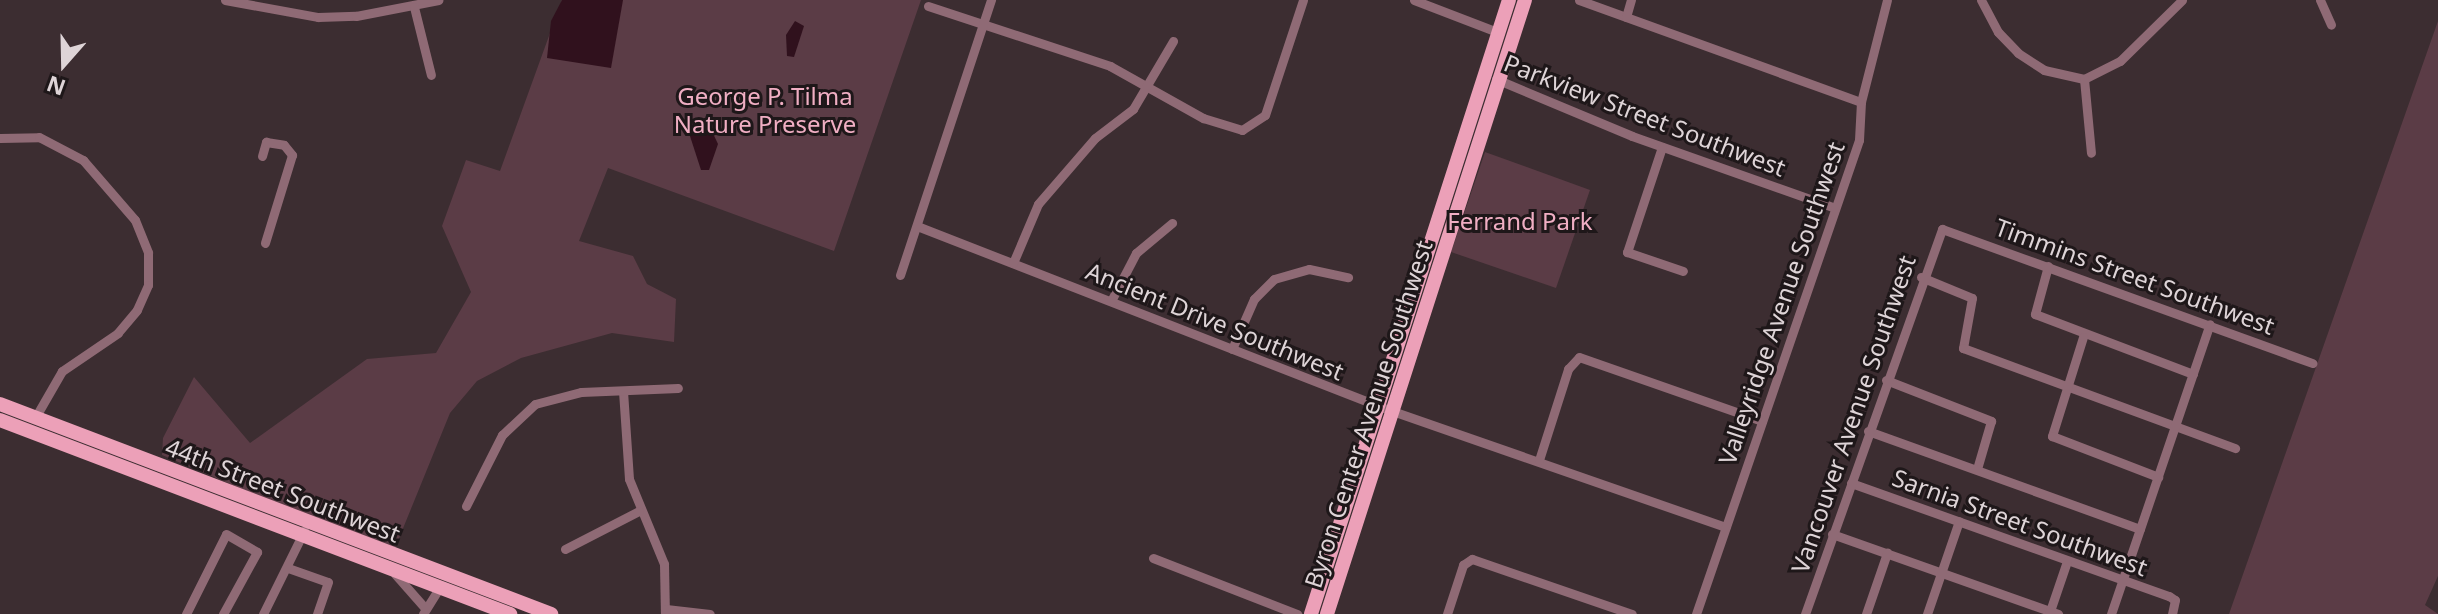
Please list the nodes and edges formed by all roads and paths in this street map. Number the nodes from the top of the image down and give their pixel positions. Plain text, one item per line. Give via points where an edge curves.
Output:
1 (225, 0) edge
2 (438, 0) edge
3 (991, 0) edge
4 (1303, 0) edge
5 (1414, 0) edge
6 (1509, 0) edge
7 (1525, 0) edge
8 (1579, 0) edge
9 (1631, 0) edge
10 (1887, 0) edge
11 (1981, 0) edge
12 (2182, 0) edge
13 (2320, 0) edge
14 (928, 6) dead end
15 (414, 7) junction
16 (1626, 17) junction
17 (983, 24) junction
18 (2331, 25) dead end
19 (1506, 36) junction
20 (1173, 41) dead end
21 (431, 75) dead end
22 (1492, 77) junction
23 (2084, 79) junction
24 (1148, 85) junction
25 (1861, 102) junction
26 (0, 138) edge
27 (1662, 147) junction
28 (2091, 153) dead end
29 (262, 156) dead end
30 (1835, 208) junction
31 (1172, 223) dead end
32 (917, 226) junction
33 (1942, 229) joint
34 (265, 243) dead end
35 (1013, 263) junction
36 (2048, 266) junction
37 (1683, 271) dead end
38 (900, 275) dead end
39 (1348, 277) dead end
40 (1921, 277) junction
41 (1111, 301) junction
42 (2210, 324) junction
43 (2083, 337) junction
44 (1232, 349) junction
45 (2313, 363) dead end
46 (2193, 374) junction
47 (1886, 380) junction
48 (2066, 386) junction
49 (678, 388) dead end
50 (623, 391) junction
51 (0, 404) edge
52 (1385, 408) junction
53 (1762, 421) junction
54 (7, 423) edge
55 (33, 425) junction
56 (2175, 427) junction
57 (1868, 431) junction
58 (2235, 448) dead end
59 (1539, 460) junction
60 (1977, 469) junction
61 (2158, 477) junction
62 (192, 479) junction
63 (1851, 483) junction
64 (186, 494) junction
65 (466, 506) dead end
66 (639, 511) junction
67 (1959, 521) junction
68 (307, 524) junction
69 (1726, 527) junction
70 (2140, 529) junction
71 (1832, 534) junction
72 (302, 538) junction
73 (565, 549) dead end
74 (1887, 553) junction
75 (1153, 558) dead end
76 (2067, 561) junction
77 (288, 568) junction
78 (1941, 573) junction
79 (395, 574) junction
80 (2122, 579) junction
81 (439, 588) junction
82 (424, 611) edge
83 (666, 611) edge
84 (2052, 613) edge
85 (186, 614) edge
86 (223, 614) edge
87 (263, 614) edge
88 (317, 614) edge
89 (510, 614) edge
90 (551, 614) edge
91 (710, 614) edge
92 (1297, 614) edge
93 (1311, 614) edge
94 (1327, 614) edge
95 (1447, 614) edge
96 (1632, 614) edge
97 (1696, 614) edge
98 (1805, 614) edge
99 (1866, 614) edge
100 (1927, 614) edge
101 (2111, 614) edge
102 (2172, 614) edge

1 - 15 street via 318,17
2 - 15 street
3 - 17 street
4 - 24 street via 1265,115 1251,128 1227,130
5 - 19 street
6 - 19 main road, Byron Center Avenue Southwest
7 - 19 main road, Byron Center Avenue Southwest
8 - 16 street
9 - 16 street
10 - 25 street, Valleyridge Avenue Southwest
11 - 23 street via 1998,32 2018,53 2044,70
12 - 23 street via 2120,61
13 - 18 street
14 - 17 street
15 - 21 street
16 - 25 street
17 - 24 street via 1110,66
17 - 32 street
19 - 22 main road, Byron Center Avenue Southwest
20 - 24 street
22 - 27 street, Parkview Street Southwest
22 - 52 main road, Byron Center Avenue Southwest
23 - 28 street
24 - 35 street via 1133,109 1095,138 1038,204
25 - 30 street, Valleyridge Avenue Southwest via 1859,140
26 - 55 street via 39,137 83,160 135,220 148,253 148,285 137,310 118,333 62,371
27 - 30 street, Parkview Street Southwest
27 - 37 street via 1627,252
29 - 34 street via 266,142 284,145 292,155
30 - 53 street, Valleyridge Avenue Southwest
31 - 41 street via 1136,253
32 - 35 street, Ancient Drive Southwest
32 - 38 street
33 - 36 street, Timmins Street Southwest
33 - 40 street, Vancouver Avenue Southwest
35 - 41 street, Ancient Drive Southwest
36 - 42 street, Timmins Street Southwest
36 - 43 street via 2035,314
39 - 44 street via 1309,269 1274,279 1254,299
40 - 47 street, Vancouver Avenue Southwest
40 - 48 street via 1972,298 1963,348
41 - 44 street, Ancient Drive Southwest
42 - 45 street, Timmins Street Southwest
42 - 46 street
43 - 46 street
43 - 48 street
44 - 52 street, Ancient Drive Southwest
46 - 56 street
47 - 57 street, Vancouver Avenue Southwest
47 - 60 street via 1991,421
48 - 56 street
48 - 61 street via 2052,436
49 - 50 street
50 - 65 street via 563,394 523,411 502,435
50 - 66 street via 626,462
51 - 55 main road, 44th Street Southwest
52 - 59 street, Ancient Drive Southwest
52 - 93 main road, Byron Center Avenue Southwest
52 - 94 main road, Byron Center Avenue Southwest
53 - 59 street via 1579,357 1568,369
53 - 69 street, Valleyridge Avenue Southwest
54 - 55 main road
55 - 62 main road, 44th Street Southwest via 50,424
55 - 64 main road, 44th Street Southwest
56 - 58 street
56 - 61 street
57 - 60 street
57 - 63 street, Vancouver Avenue Southwest
59 - 69 street, Ancient Drive Southwest
60 - 70 street
61 - 70 street
62 - 64 main road
62 - 68 main road, 44th Street Southwest
63 - 67 street, Sarnia Street Southwest
63 - 71 street, Vancouver Avenue Southwest
64 - 72 main road, 44th Street Southwest
66 - 73 street
66 - 83 street via 664,564
67 - 76 street, Sarnia Street Southwest
67 - 78 street
68 - 72 street
68 - 90 main road, 44th Street Southwest
69 - 97 street, Valleyridge Avenue Southwest
70 - 80 street
71 - 74 street
71 - 98 street, Vancouver Avenue Southwest
72 - 77 street
72 - 79 main road, 44th Street Southwest
74 - 78 street
74 - 99 street
75 - 92 street
76 - 80 street, Sarnia Street Southwest
76 - 84 street
77 - 87 street
77 - 88 street via 328,582
78 - 84 street
78 - 100 street
79 - 81 main road, 44th Street Southwest
79 - 82 street
80 - 101 street
80 - 102 street, Sarnia Street Southwest via 2175,600
81 - 82 street
81 - 89 main road, 44th Street Southwest
83 - 91 street
85 - 86 street via 226,534 257,552
95 - 96 street via 1468,559

